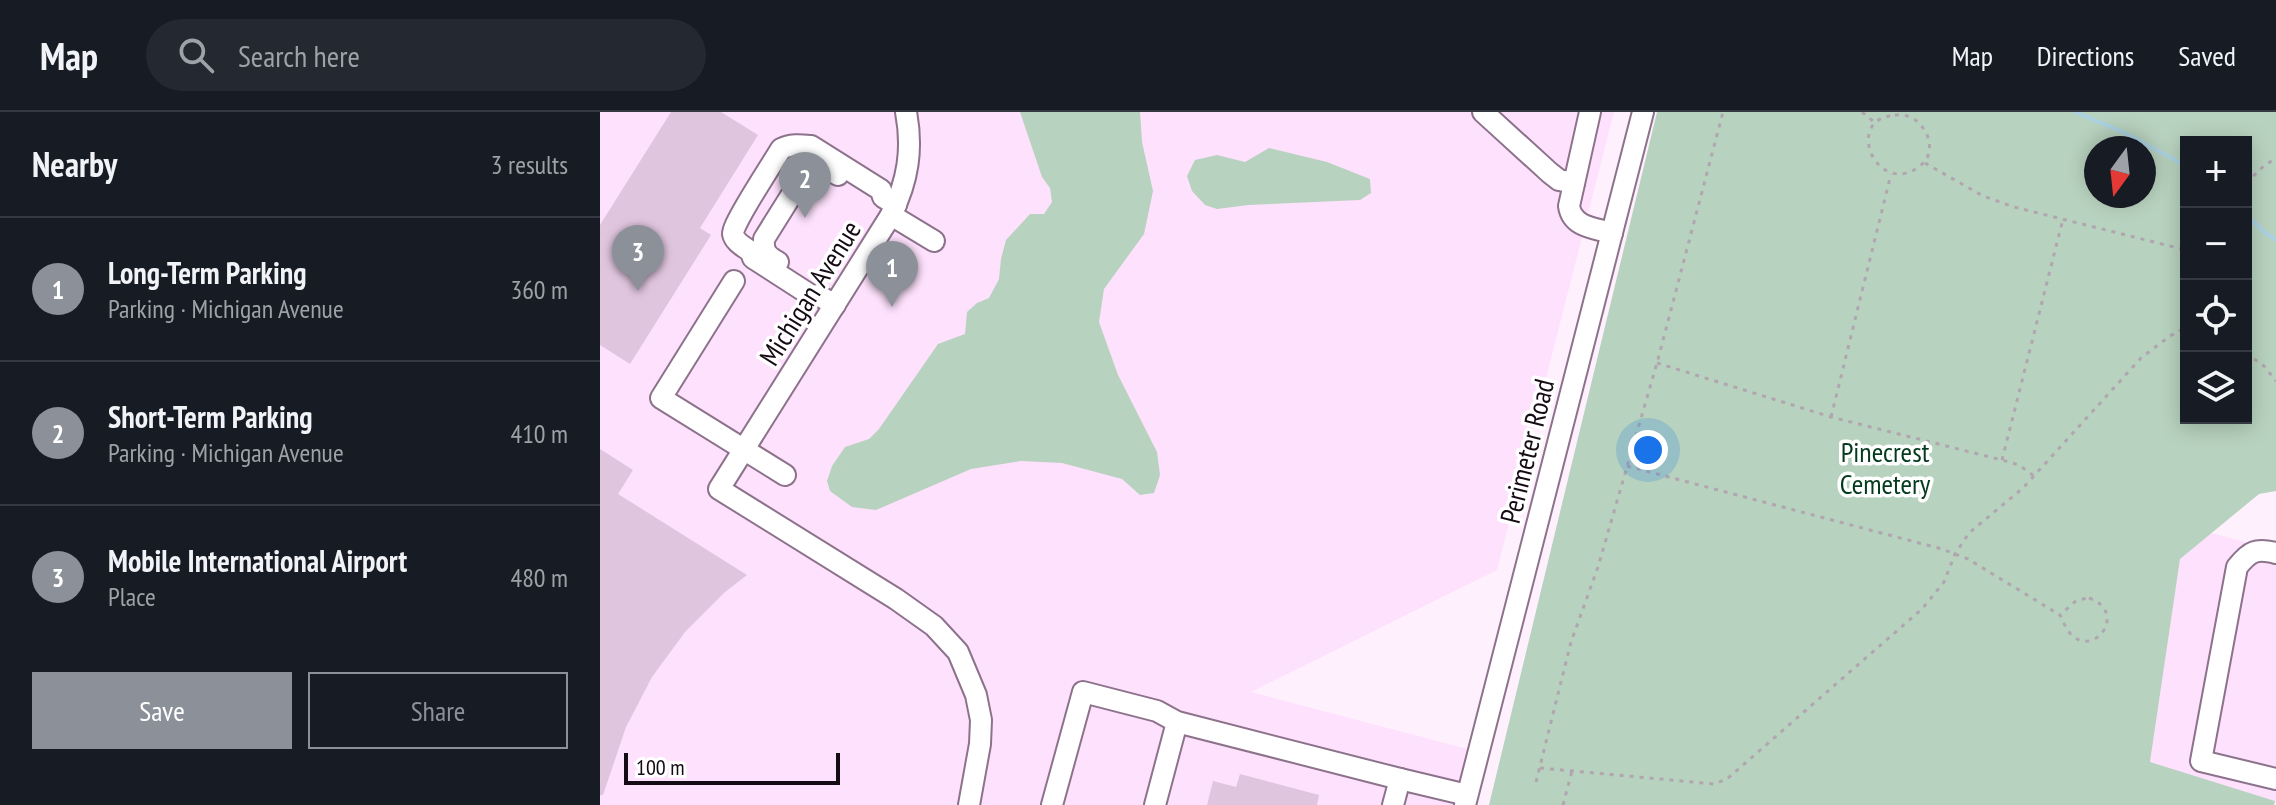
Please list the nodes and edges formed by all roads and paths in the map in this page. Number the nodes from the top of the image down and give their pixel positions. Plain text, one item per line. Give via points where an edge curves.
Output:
1 (906, 112) edge
2 (1483, 112) edge
3 (1590, 112) edge
4 (1643, 112) edge
5 (1723, 112) edge
6 (1862, 112) edge
7 (1874, 122) junction
8 (2276, 159) edge
9 (1925, 163) junction
10 (1891, 174) junction
11 (2252, 177) edge
12 (1574, 183) junction
13 (890, 205) junction
14 (2063, 219) junction
15 (1612, 233) junction
16 (934, 241) dead end
17 (2180, 248) edge
18 (734, 281) dead end
19 (827, 300) junction
20 (2180, 330) edge
21 (2252, 357) edge
22 (1657, 363) junction
23 (2276, 381) edge
24 (1831, 417) junction
25 (744, 450) junction
26 (2002, 460) junction
27 (1627, 466) junction
28 (785, 475) dead end
29 (2034, 476) junction
30 (2276, 553) edge
31 (1955, 554) junction
32 (2060, 615) junction
33 (1177, 722) junction
34 (1540, 768) junction
35 (1572, 771) junction
36 (1400, 779) junction
37 (2276, 779) edge
38 (1536, 782) dead end
39 (1466, 800) edge
40 (969, 805) edge
41 (1052, 805) edge
42 (1155, 805) edge
43 (1393, 805) edge
44 (1563, 805) edge

1 - 13 street, Michigan Avenue via 909,163 903,188
2 - 12 street via 1550,173
3 - 12 street
4 - 15 street, Perimeter Road
5 - 22 path
6 - 7 path
7 - 9 path via 1895,115 1919,123 1930,143
7 - 10 path via 1871,155
8 - 11 path
9 - 10 path
9 - 14 path via 1983,196
10 - 24 path
12 - 15 street via 1570,215 1576,222
13 - 16 street
13 - 19 street, Michigan Avenue
13 - 19 street via 822,165 809,167 763,247
13 - 19 street via 881,190 811,146 781,149 733,234 753,258
14 - 17 path
14 - 26 path
15 - 39 street, Perimeter Road
18 - 25 street via 661,398
19 - 25 street, Michigan Avenue
20 - 29 path via 2141,358
21 - 23 path
22 - 24 path
22 - 27 path
24 - 26 path
25 - 28 street
25 - 40 street, Michigan Avenue via 719,489 896,599 934,626 958,652 981,720
26 - 29 path
27 - 31 path
27 - 34 path via 1571,642
29 - 31 path via 1969,533
30 - 37 street via 2247,555 2237,567 2201,761
31 - 32 path
31 - 35 path via 1944,582 1922,609 1727,779 1714,784
32 - 32 path via 2072,636 2091,641 2100,636 2108,619 2099,602 2089,598 2077,600
33 - 36 street
33 - 41 street via 1157,711 1083,692
33 - 42 street
34 - 35 path
34 - 38 path
35 - 44 path
36 - 39 street
36 - 43 street

